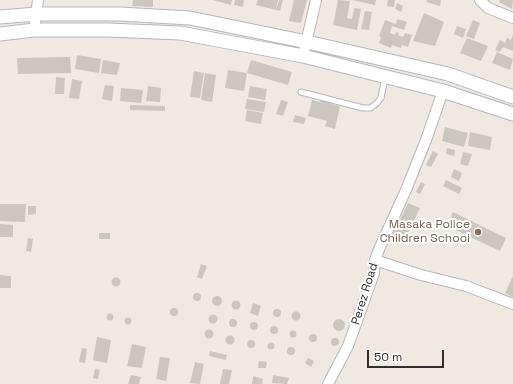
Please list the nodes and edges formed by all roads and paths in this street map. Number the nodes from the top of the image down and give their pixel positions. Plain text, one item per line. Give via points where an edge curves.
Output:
1 (38, 0) edge
2 (316, 0) edge
3 (480, 0) edge
4 (36, 14) junction
5 (0, 16) edge
6 (513, 18) edge
7 (34, 30) junction
8 (0, 34) edge
9 (307, 42) junction
10 (303, 56) junction
11 (386, 77) junction
12 (443, 91) junction
13 (301, 92) dead end
14 (513, 97) edge
15 (513, 114) edge
16 (376, 260) junction
17 (513, 304) edge
18 (328, 384) edge

1 - 4 street
2 - 9 street
3 - 6 street via 488,8
4 - 5 street
4 - 7 street
4 - 9 street via 120,14 190,18
7 - 8 street
7 - 10 street via 180,33
9 - 10 street
9 - 14 street via 448,74
10 - 11 street
11 - 12 street
11 - 13 lane via 381,98 370,108
12 - 15 street
12 - 16 street, Perez Road via 412,176
16 - 17 street via 466,286
16 - 18 street, Perez Road via 374,273 348,346

